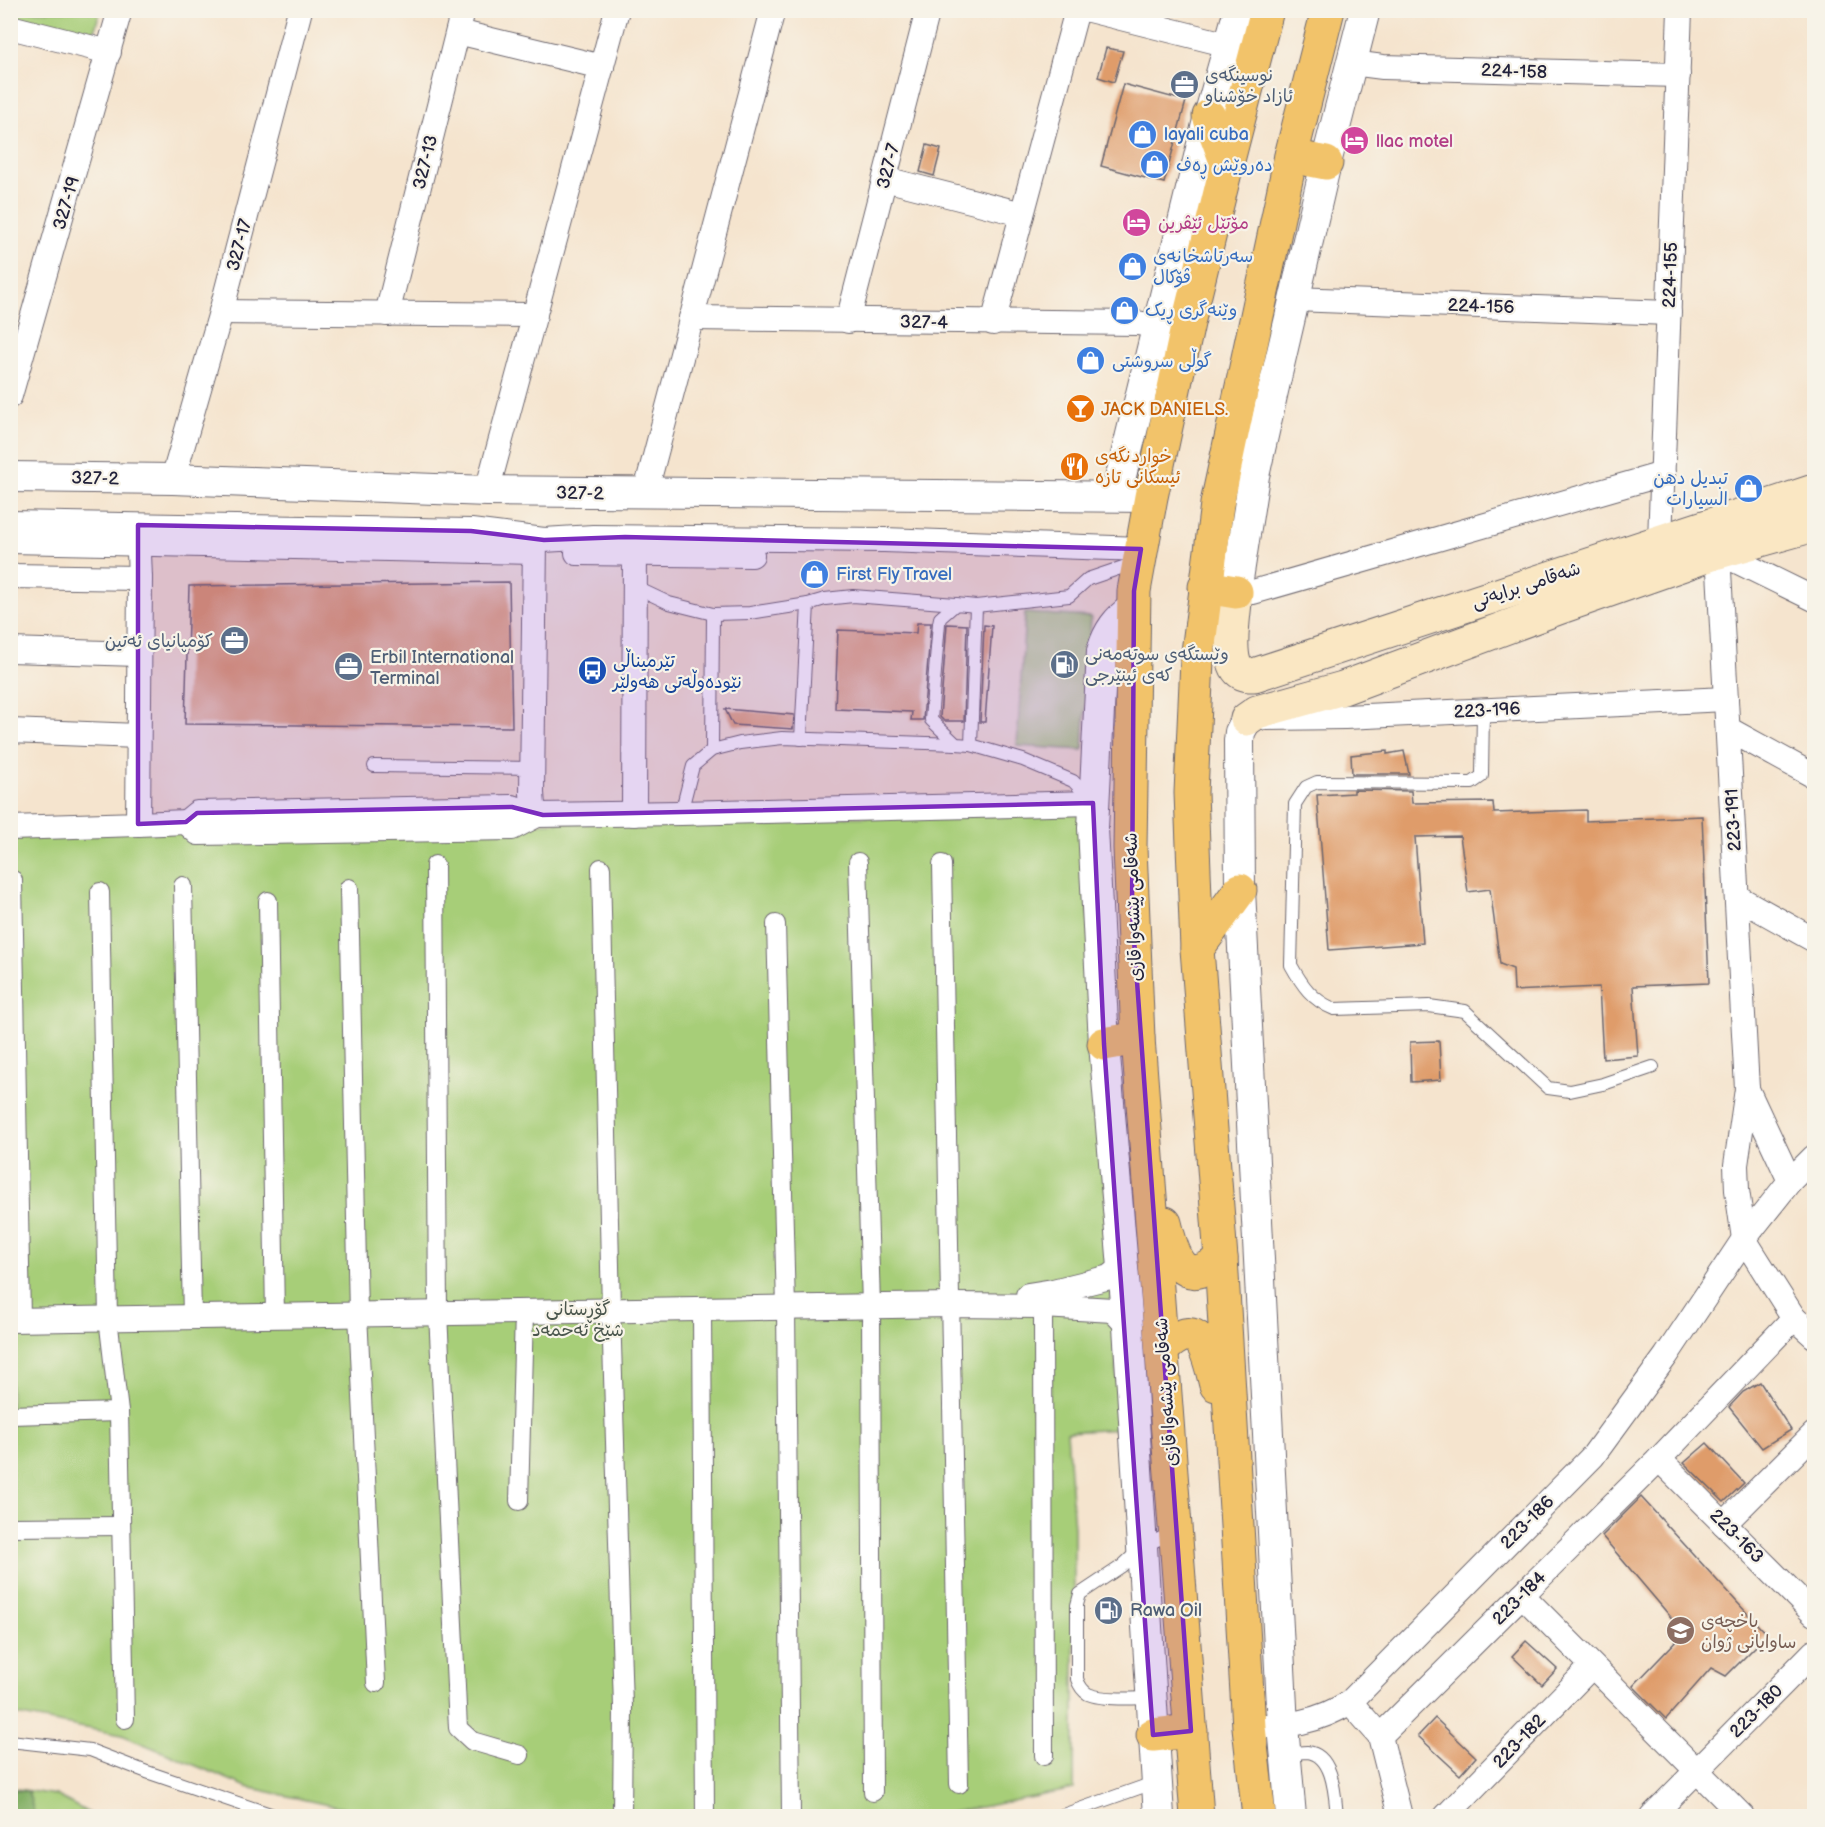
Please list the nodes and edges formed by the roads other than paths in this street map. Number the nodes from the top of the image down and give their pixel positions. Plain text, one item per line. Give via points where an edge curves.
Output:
1 (120, 10) edge
2 (300, 10) edge
3 (617, 10) edge
4 (773, 10) edge
5 (928, 10) edge
6 (1077, 10) edge
7 (1089, 10) edge
8 (1239, 10) edge
9 (1267, 10) edge
10 (1329, 10) edge
11 (1365, 10) edge
12 (1680, 10) edge
13 (461, 21) edge
14 (10, 27) edge
15 (1229, 45) junction
16 (109, 52) junction
17 (1352, 63) junction
18 (602, 67) junction
19 (1677, 75) junction
20 (1209, 116) junction
21 (1291, 156) junction
22 (1326, 163) junction
23 (1227, 164) junction
24 (885, 178) junction
25 (1022, 214) junction
26 (1294, 299) junction
27 (221, 312) junction
28 (387, 314) junction
29 (1669, 314) junction
30 (535, 315) junction
31 (691, 318) junction
32 (848, 321) junction
33 (993, 323) junction
34 (1156, 326) junction
35 (10, 396) edge
36 (1663, 474) junction
37 (10, 477) edge
38 (173, 479) junction
39 (487, 491) junction
40 (1815, 491) edge
41 (645, 494) junction
42 (1116, 496) junction
43 (1150, 497) junction
44 (10, 523) edge
45 (1815, 525) edge
46 (138, 534) junction
47 (1660, 540) junction
48 (10, 541) edge
49 (535, 546) junction
50 (635, 546) junction
51 (1719, 552) junction
52 (1140, 556) junction
53 (10, 576) edge
54 (140, 578) junction
55 (1542, 580) junction
56 (635, 587) junction
57 (1221, 590) junction
58 (1815, 599) edge
59 (808, 604) junction
60 (956, 604) junction
61 (976, 606) junction
62 (1134, 607) junction
63 (1558, 608) junction
64 (713, 614) junction
65 (10, 650) edge
66 (138, 654) junction
67 (1726, 699) junction
68 (1484, 710) junction
69 (1247, 719) junction
70 (1728, 729) junction
71 (10, 731) edge
72 (138, 736) junction
73 (801, 739) junction
74 (956, 744) junction
75 (971, 745) junction
76 (712, 750) junction
77 (374, 766) dead end
78 (532, 768) junction
79 (1815, 776) edge
80 (1093, 803) junction
81 (681, 813) junction
82 (634, 814) junction
83 (537, 815) junction
84 (138, 824) junction
85 (10, 828) edge
86 (858, 862) dead end
87 (942, 864) dead end
88 (435, 865) dead end
89 (601, 868) dead end
90 (13, 880) dead end
91 (183, 886) dead end
92 (349, 888) dead end
93 (1240, 890) junction
94 (100, 892) dead end
95 (1737, 897) junction
96 (268, 901) dead end
97 (776, 924) dead end
98 (1815, 940) edge
99 (1197, 949) junction
100 (1138, 1038) junction
101 (1104, 1044) junction
102 (1653, 1067) dead end
103 (1747, 1089) junction
104 (1815, 1157) edge
105 (1149, 1164) junction
106 (1790, 1181) junction
107 (1744, 1239) junction
108 (1221, 1258) junction
109 (1123, 1267) junction
110 (951, 1305) junction
111 (871, 1306) junction
112 (1043, 1306) junction
113 (786, 1308) junction
114 (702, 1309) junction
115 (611, 1310) junction
116 (524, 1312) junction
117 (438, 1313) junction
118 (358, 1314) junction
119 (275, 1316) junction
120 (192, 1317) junction
121 (108, 1318) junction
122 (1794, 1318) junction
123 (16, 1320) edge
124 (1128, 1326) junction
125 (1815, 1336) edge
126 (1163, 1349) junction
127 (119, 1412) junction
128 (10, 1414) edge
129 (1815, 1434) edge
130 (1659, 1459) junction
131 (1234, 1466) junction
132 (519, 1501) dead end
133 (1724, 1524) junction
134 (121, 1526) junction
135 (10, 1527) edge
136 (1174, 1531) junction
137 (1141, 1548) junction
138 (1522, 1595) junction
139 (1815, 1614) edge
140 (1815, 1652) edge
141 (1592, 1666) junction
142 (376, 1683) dead end
143 (1151, 1697) junction
144 (1350, 1702) junction
145 (124, 1719) dead end
146 (1249, 1727) junction
147 (1191, 1731) junction
148 (1153, 1735) junction
149 (1380, 1736) junction
150 (1286, 1740) junction
151 (10, 1741) edge
152 (520, 1755) dead end
153 (1044, 1756) dead end
154 (1697, 1771) junction
155 (1156, 1782) junction
156 (958, 1784) dead end
157 (873, 1792) dead end
158 (276, 1816) edge
159 (622, 1816) edge
160 (705, 1816) edge
161 (791, 1816) edge
162 (1060, 1816) edge
163 (1159, 1816) edge
164 (1197, 1816) edge
165 (1259, 1816) edge
166 (1291, 1816) edge
167 (1337, 1816) edge
168 (1400, 1816) edge
169 (1446, 1816) edge
170 (1652, 1816) edge
171 (1742, 1816) edge

1 - 16 street, 327-19
2 - 27 street, 327-17
3 - 18 street
4 - 31 street
5 - 24 street, 327-7
6 - 25 street
7 - 15 street
8 - 15 street
9 - 23 highway, شەقامی پێشەوا قازی
10 - 21 highway
11 - 17 street
12 - 19 street, 224-155
13 - 18 street
13 - 28 street, 327-13
14 - 16 street
15 - 20 street
16 - 35 street, 327-19
17 - 19 street, 224-158
17 - 22 street
18 - 30 street
19 - 29 street, 224-155
20 - 23 highway
20 - 34 street
21 - 22 highway
21 - 57 highway via 1217,504
22 - 26 street
23 - 43 highway, شەقامی پێشەوا قازی
24 - 25 street
24 - 32 street, 327-7
25 - 33 street
26 - 29 street, 224-156
26 - 57 street via 1254,476
27 - 28 street
27 - 38 street, 327-17
28 - 30 street
29 - 36 street, 224-155
30 - 39 street
31 - 32 street, 327-4
31 - 41 street
32 - 33 street, 327-4
33 - 34 street, 327-4
34 - 42 street
36 - 47 street, 224-155
36 - 57 street via 1253,592
37 - 38 street, 327-2
38 - 39 street, 327-2
39 - 41 street, 327-2
40 - 47 main road, شەقامی برایەتی
41 - 42 street, 327-2
42 - 43 street, 327-2
43 - 52 highway, شەقامی پێشەوا قازی
44 - 46 street
45 - 51 main road, شەقامی برایەتی
46 - 48 street
46 - 49 street
46 - 54 street
47 - 55 main road, شەقامی برایەتی
49 - 50 street
49 - 78 street
50 - 52 street via 884,540
50 - 56 street
51 - 58 street
51 - 63 main road, شەقامی برایەتی
51 - 67 street, 223-191
52 - 61 lane via 1088,579 1069,596
52 - 62 highway, شەقامی پێشەوا قازی
53 - 54 street
54 - 66 street
55 - 57 main road, شەقامی برایەتی via 1254,675 1238,672 1234,662
55 - 63 main road
56 - 64 lane via 669,603
56 - 82 street
57 - 99 highway via 1197,660 1191,793
59 - 60 lane via 853,596
59 - 64 lane
59 - 73 lane
60 - 61 lane
60 - 74 lane via 940,618 932,720
61 - 75 lane
62 - 80 street via 1120,616 1102,651
62 - 100 highway, شەقامی پێشەوا قازی via 1130,848
63 - 69 main road, شەقامی برایەتی via 1343,688 1257,712
64 - 76 lane
65 - 66 street
66 - 72 street
67 - 68 street, 223-196
67 - 70 street, 223-191
68 - 69 street, 223-196
68 - 102 lane via 1482,776 1472,783 1317,782 1305,787 1295,804 1292,965 1320,1004 1334,1009 1429,1006 1465,1011 1548,1088 1570,1091
69 - 93 street via 1239,741
70 - 79 street
70 - 95 street, 223-191
71 - 72 street
72 - 84 street
73 - 74 lane
73 - 76 lane via 740,743
74 - 75 lane
75 - 80 lane via 1023,760 1073,781
76 - 81 lane via 693,766
77 - 78 lane
78 - 83 street via 533,806
80 - 81 street
80 - 101 street
81 - 82 street
82 - 83 street
83 - 84 street via 512,828 198,833 186,822
84 - 85 street
86 - 111 street
87 - 110 street
88 - 117 street
89 - 115 street
90 - 123 street
91 - 120 street
92 - 118 street
93 - 99 highway
93 - 150 street
94 - 121 street
95 - 98 street
95 - 103 street, 223-191
96 - 119 street
97 - 113 street
99 - 108 highway
100 - 101 highway
100 - 105 highway, شەقامی پێشەوا قازی
101 - 109 street
103 - 106 street
103 - 107 street via 1736,1165
104 - 106 street, 223-186
105 - 108 highway via 1173,1254 1181,1267 1190,1272 1201,1271
105 - 126 highway, شەقامی پێشەوا قازی
106 - 107 street, 223-186
107 - 122 street
107 - 144 street, 223-186 via 1593,1456
108 - 131 highway
109 - 110 street via 1110,1277 1053,1292
109 - 124 street
110 - 111 street
110 - 112 street
110 - 156 street
111 - 113 street
111 - 157 street
112 - 124 street via 1113,1310
112 - 153 street
113 - 114 street
113 - 161 street
114 - 115 street
114 - 160 street
115 - 116 street
115 - 159 street via 623,1707
116 - 117 street
116 - 132 street
117 - 118 street
117 - 152 street via 458,1728 472,1741
118 - 119 street
118 - 142 street
119 - 120 street
120 - 121 street
121 - 123 street
121 - 127 street
122 - 125 street
122 - 130 street, 223-184
124 - 137 street
126 - 131 highway via 1182,1335 1202,1340
126 - 136 highway, شەقامی پێشەوا قازی
127 - 128 street
127 - 134 street
129 - 133 street
130 - 133 street, 223-163
130 - 138 street, 223-184
131 - 146 highway
133 - 139 street, 223-163
134 - 135 street
134 - 145 street
136 - 137 lane
136 - 147 highway, شەقامی پێشەوا قازی
137 - 143 street
137 - 143 lane via 1080,1594 1077,1679 1088,1694
138 - 141 street
138 - 149 street, 223-184
140 - 154 street, 223-180
141 - 154 street
141 - 169 street, 223-182
143 - 148 street
144 - 149 street
144 - 150 street, 223-186
146 - 150 street, 223-186
146 - 165 highway
147 - 148 highway
147 - 164 highway, شەقامی پێشەوا قازی
148 - 155 street
149 - 168 street
150 - 166 street
150 - 167 lane via 1321,1759 1332,1775
151 - 158 lane via 90,1750
154 - 170 street
154 - 171 street
155 - 162 lane
155 - 163 street

